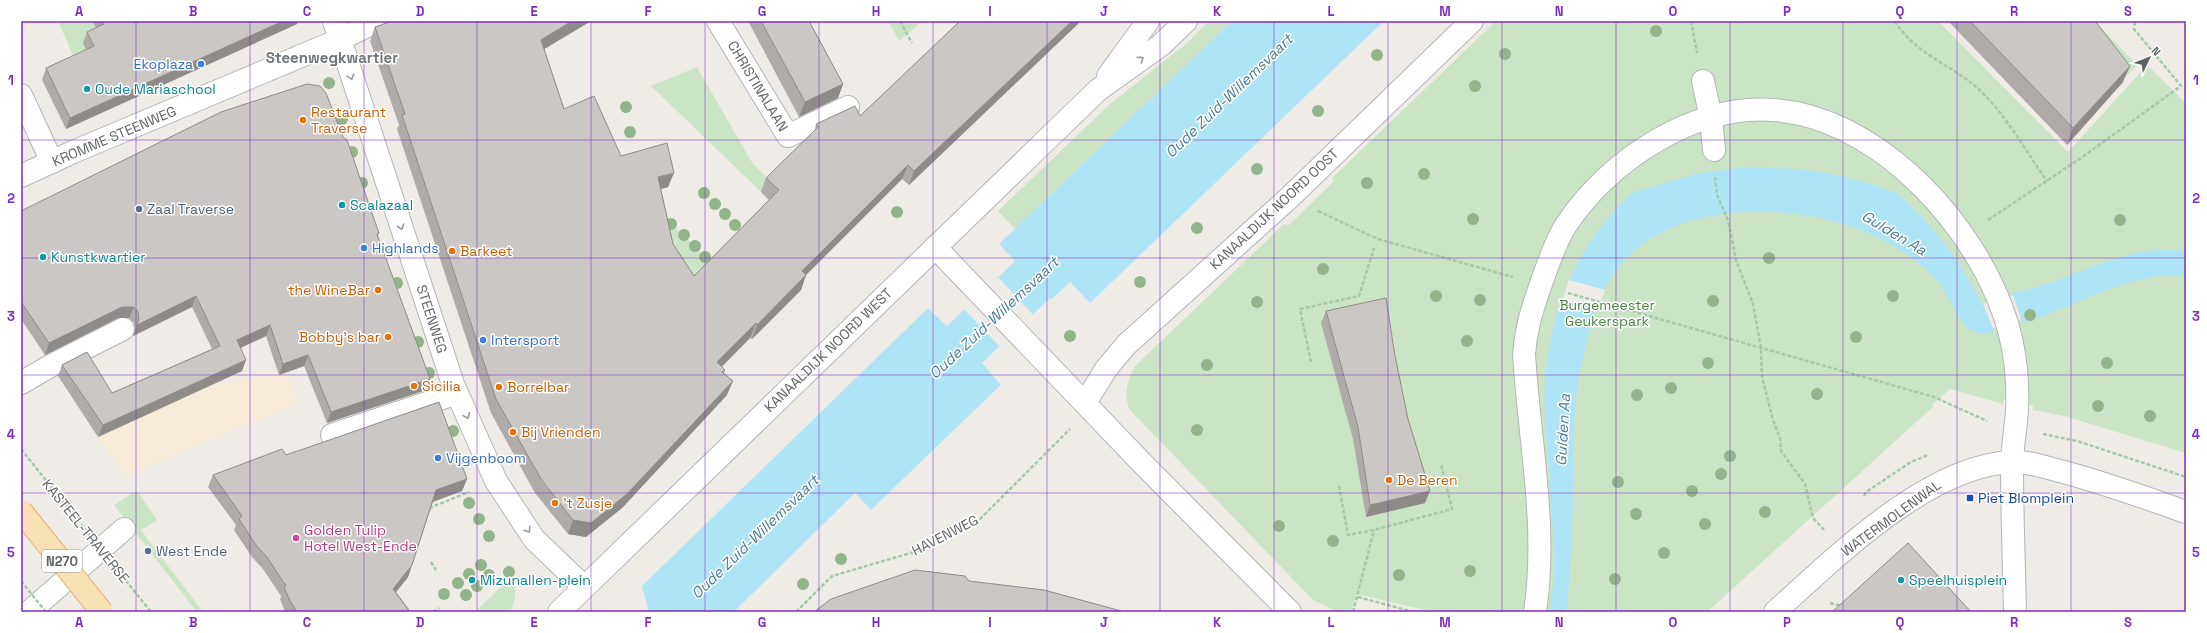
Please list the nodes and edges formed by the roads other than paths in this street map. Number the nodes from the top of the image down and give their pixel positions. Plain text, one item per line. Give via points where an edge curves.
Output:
1 (377, 21) edge
2 (718, 21) edge
3 (1148, 21) edge
4 (1186, 21) edge
5 (1472, 21) edge
6 (336, 30) edge
7 (1703, 81) road end
8 (1098, 90) junction
9 (21, 95) edge
10 (848, 107) dead end
11 (1711, 118) junction
12 (1714, 150) road end
13 (52, 162) junction
14 (21, 176) edge
15 (935, 247) junction
16 (123, 329) dead end
17 (21, 383) edge
18 (457, 393) junction
19 (1085, 403) junction
20 (332, 435) dead end
21 (2012, 462) junction
22 (21, 511) edge
23 (2186, 512) edge
24 (124, 529) dead end
25 (584, 587) junction
26 (29, 612) edge
27 (102, 612) edge
28 (559, 612) edge
29 (1290, 612) edge
30 (1535, 612) edge
31 (1775, 612) edge
32 (2015, 612) edge

1 - 6 street
2 - 10 street, CHRISTINALAAN via 788,136
3 - 8 street, KANAALDIJK NOORD WEST
8 -> 4 street, KANAALDIJK NOORD WEST via 1161,45
5 - 19 street, KANAALDIJK NOORD OOST via 1290,197 1126,345 1106,369
6 - 13 street, KROMME STEENWEG
6 -> 18 street, STEENWEG
7 - 11 street
8 - 15 street, KANAALDIJK NOORD WEST
9 - 13 street
11 - 12 street
11 - 21 street via 1748,110 1775,110 1826,121 1874,148 1908,172 1937,200 1964,236 1990,281 1999,299 2016,352 2017,408
11 - 30 street via 1654,143 1600,182 1565,227 1532,306 1524,354 1541,550
13 - 14 street, KROMME STEENWEG
15 - 19 street
15 - 25 street, KANAALDIJK NOORD WEST
16 - 17 street via 52,364
18 - 20 street
18 -> 25 street, STEENWEG via 496,481 534,539
19 - 29 street
21 - 23 street, WATERMOLENWAL via 2070,473
21 - 31 street, WATERMOLENWAL via 1966,471 1940,481 1843,551
21 - 32 street
22 - 27 main road, N270, bridge
24 - 26 street
25 - 28 street, KANAALDIJK NOORD WEST

